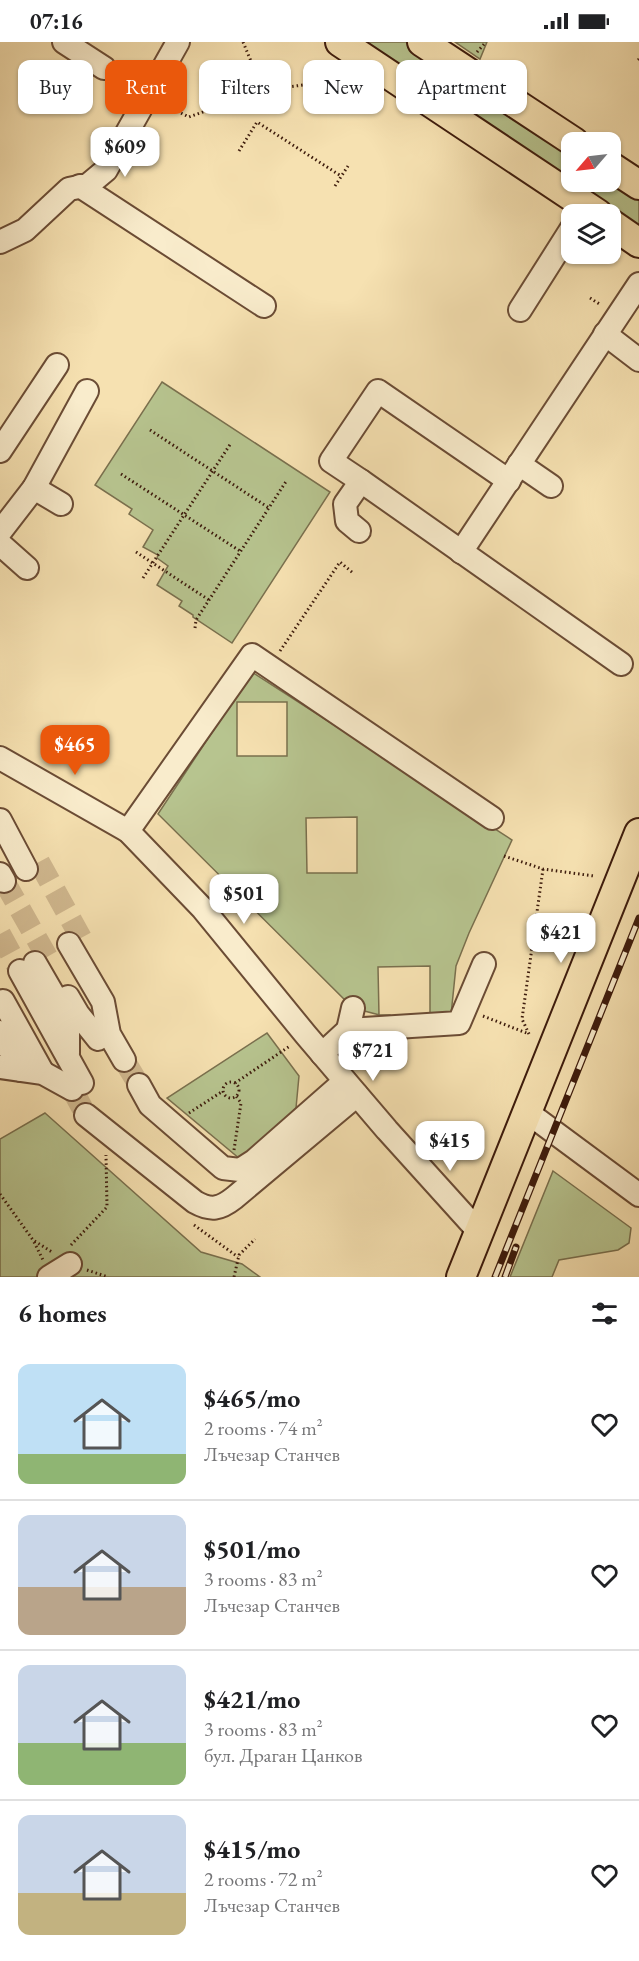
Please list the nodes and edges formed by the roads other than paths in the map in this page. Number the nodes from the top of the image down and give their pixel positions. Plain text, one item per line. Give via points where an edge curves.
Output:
1 (64, 42) edge
2 (178, 42) edge
3 (340, 42) edge
4 (422, 42) edge
5 (168, 60) edge
6 (104, 68) dead end
7 (137, 114) edge
8 (561, 133) edge
9 (621, 173) edge
10 (639, 185) edge
11 (80, 186) junction
12 (567, 204) edge
13 (621, 231) edge
14 (0, 242) edge
15 (639, 243) edge
16 (561, 250) edge
17 (639, 284) edge
18 (264, 306) dead end
19 (520, 310) dead end
20 (606, 334) junction
21 (639, 360) edge
22 (57, 365) dead end
23 (87, 391) dead end
24 (0, 451) edge
25 (514, 473) junction
26 (361, 481) junction
27 (551, 486) dead end
28 (34, 488) junction
29 (61, 504) dead end
30 (359, 531) dead end
31 (0, 532) edge
32 (0, 544) edge
33 (461, 552) junction
34 (27, 568) dead end
35 (621, 664) dead end
36 (0, 758) edge
37 (492, 818) dead end
38 (8, 821) edge
39 (128, 831) junction
40 (639, 833) edge
41 (0, 847) edge
42 (17, 872) edge
43 (484, 964) dead end
44 (3, 1001) dead end
45 (0, 1032) edge
46 (322, 1054) junction
47 (119, 1063) tunnel mouth
48 (13, 1068) edge
49 (133, 1088) tunnel mouth
50 (349, 1094) junction
51 (526, 1112) junction
52 (639, 1196) edge
53 (234, 1198) junction
54 (480, 1233) junction
55 (461, 1277) edge

1 - 6 street
2 - 5 street
3 - 12 main road
4 - 8 main road
7 - 11 street via 106,170 88,185
9 - 10 main road
11 - 14 street via 69,189 25,230
11 - 18 street
13 - 15 main road
16 - 19 street
17 - 20 street
20 - 21 street
20 - 25 street
22 - 24 street
23 - 28 street
25 - 26 street via 378,392 331,461
25 - 27 street
25 - 33 street
26 - 30 street via 345,504 347,521
26 - 33 street
28 - 29 street
28 - 31 street
32 - 34 street
33 - 35 street
36 - 39 street
37 - 39 street via 252,655
38 - 42 street
39 - 46 street via 228,938
40 - 51 main road
41 - 42 street
43 - 46 street via 459,1023 350,1019
44 - 48 street
45 - 48 street
46 - 50 street
47 - 48 street via 104,1037 103,1002 52,954 68,1020 68,1057 77,1086
49 - 50 street via 216,1163 231,1170 247,1166
50 - 53 street
50 - 54 street
51 - 52 street
51 - 54 main road
53 - 53 street via 216,1208 202,1206 119,1141 92,1112 208,1195
54 - 55 main road

